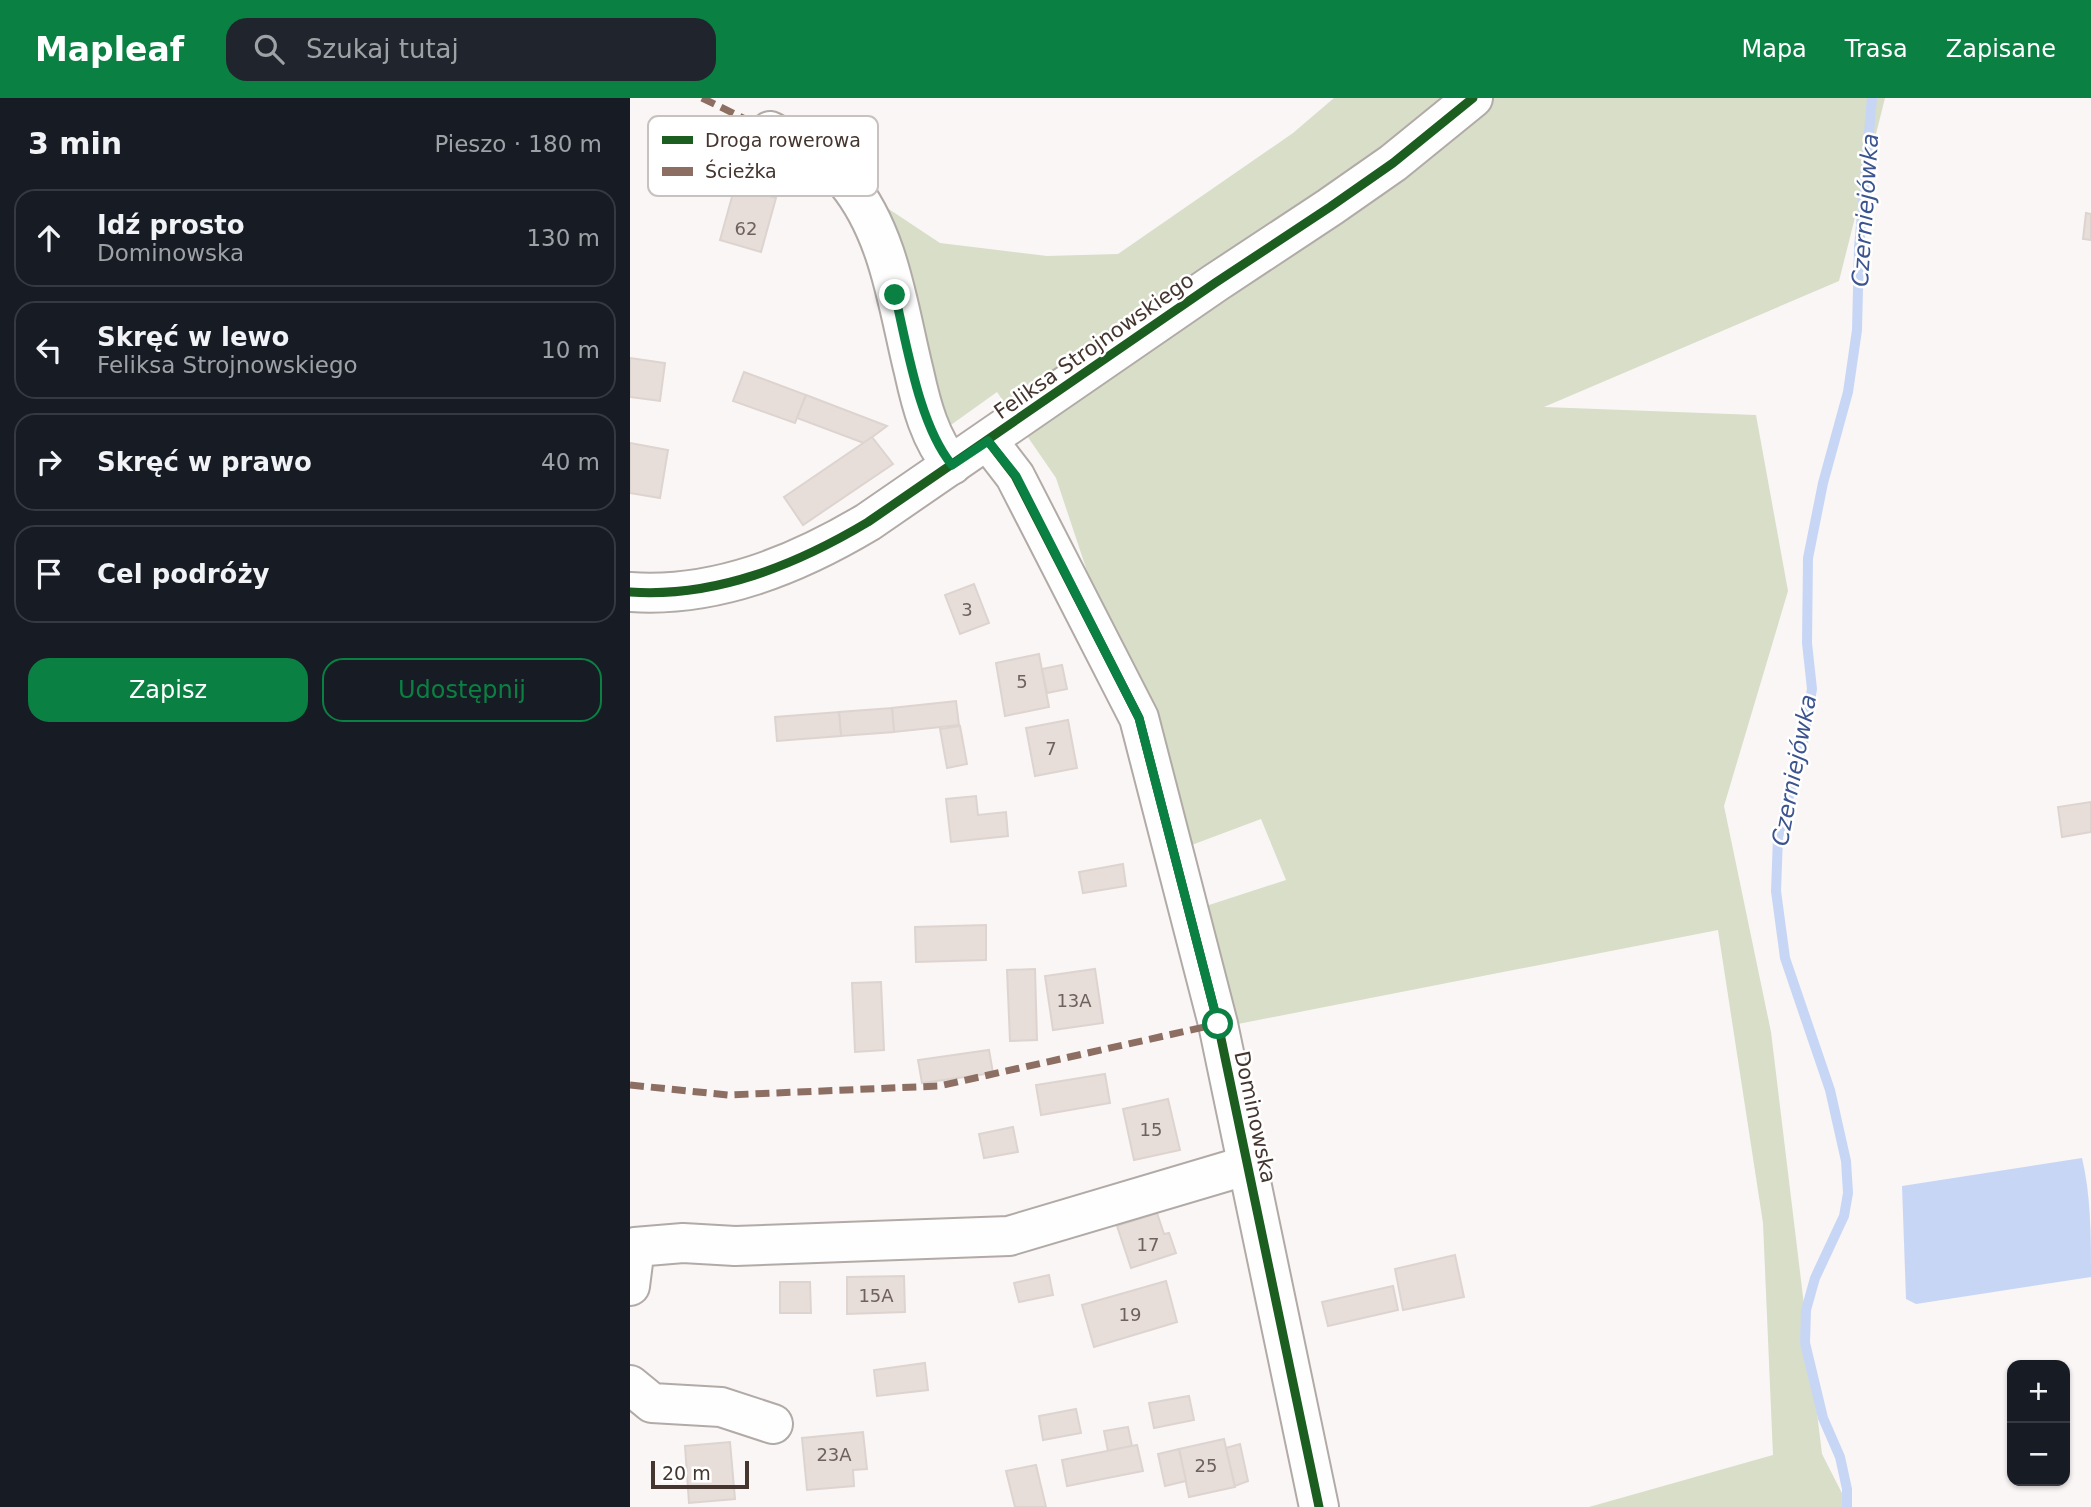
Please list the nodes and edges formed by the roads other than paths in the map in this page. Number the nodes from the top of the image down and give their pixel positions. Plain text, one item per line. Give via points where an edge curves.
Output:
1 (1473, 98) edge
2 (855, 196) edge
3 (988, 441) junction
4 (952, 465) junction
5 (630, 592) edge
6 (1248, 1164) junction
7 (630, 1286) edge
8 (630, 1385) edge
9 (773, 1424) dead end
10 (1319, 1507) edge

1 - 3 street, Feliksa Strojnowskiego via 1393,163
2 - 4 street via 881,242 917,387 934,437
3 - 4 street, Feliksa Strojnowskiego
3 - 6 street, Dominowska via 1016,476 1139,718 1218,1024
4 - 5 street, Feliksa Strojnowskiego via 868,522 800,560 700,589
6 - 7 street via 1009,1237 635,1247
6 - 10 street, Dominowska
8 - 9 street via 652,1403 722,1407

